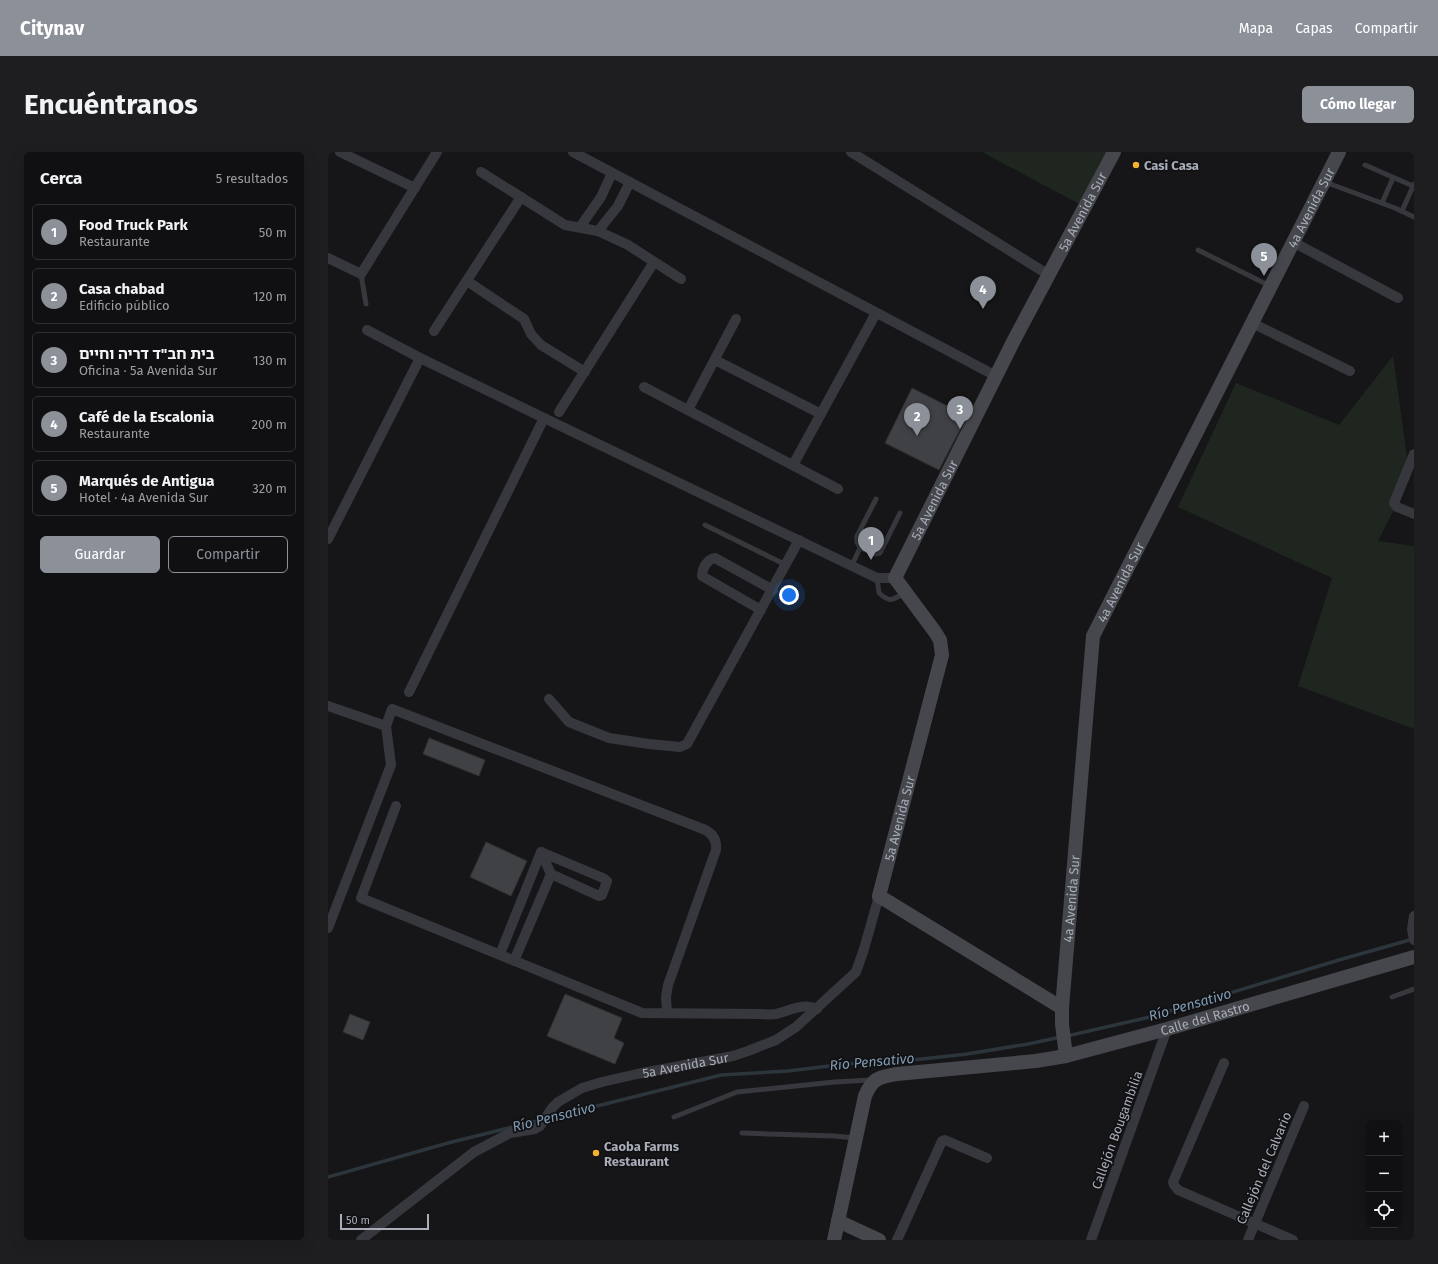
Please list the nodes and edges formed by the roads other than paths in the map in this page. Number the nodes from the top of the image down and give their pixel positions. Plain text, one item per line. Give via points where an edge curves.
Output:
1 (340, 152) edge
2 (437, 152) edge
3 (573, 152) edge
4 (851, 152) edge
5 (1114, 152) edge
6 (1339, 152) edge
7 (1366, 165) dead end
8 (482, 172) dead end
9 (612, 173) junction
10 (1393, 178) junction
11 (1324, 181) junction
12 (630, 182) junction
13 (1413, 185) edge
14 (415, 188) junction
15 (521, 197) junction
16 (1382, 203) junction
17 (1402, 211) junction
18 (1414, 217) edge
19 (580, 227) junction
20 (598, 231) junction
21 (1293, 242) junction
22 (1198, 250) dead end
23 (328, 258) edge
24 (654, 262) junction
25 (361, 274) junction
26 (1049, 275) junction
27 (681, 279) dead end
28 (467, 281) junction
29 (1270, 286) junction
30 (1398, 298) dead end
31 (366, 304) dead end
32 (876, 313) junction
33 (736, 319) dead end
34 (1252, 322) junction
35 (367, 330) dead end
36 (434, 331) dead end
37 (420, 358) junction
38 (715, 360) junction
39 (1350, 371) dead end
40 (585, 372) junction
41 (996, 376) junction
42 (644, 387) dead end
43 (688, 410) junction
44 (559, 412) dead end
45 (821, 414) junction
46 (544, 418) junction
47 (1414, 454) edge
48 (793, 465) junction
49 (838, 489) dead end
50 (876, 499) dead end
51 (900, 513) dead end
52 (1414, 514) edge
53 (705, 525) dead end
54 (328, 539) edge
55 (799, 540) junction
56 (860, 548) junction
57 (786, 565) junction
58 (852, 565) junction
59 (877, 578) junction
60 (895, 578) junction
61 (773, 590) junction
62 (905, 592) junction
63 (762, 610) junction
64 (409, 692) dead end
65 (549, 699) dead end
66 (328, 706) edge
67 (386, 726) junction
68 (396, 806) dead end
69 (541, 852) junction
70 (551, 874) junction
71 (879, 896) junction
72 (1414, 916) edge
73 (328, 928) edge
74 (1414, 937) edge
75 (500, 954) junction
76 (1414, 957) edge
77 (514, 961) junction
78 (1414, 990) edge
79 (1392, 997) dead end
80 (1063, 1003) junction
81 (817, 1008) junction
82 (667, 1013) junction
83 (1168, 1029) junction
84 (1065, 1051) junction
85 (1224, 1063) dead end
86 (875, 1080) junction
87 (1304, 1106) dead end
88 (674, 1117) dead end
89 (742, 1133) dead end
90 (856, 1138) junction
91 (987, 1158) dead end
92 (838, 1221) junction
93 (1254, 1224) junction
94 (361, 1240) edge
95 (834, 1240) edge
96 (879, 1240) edge
97 (897, 1240) edge
98 (1091, 1240) edge
99 (1248, 1240) edge
100 (1292, 1240) edge

1 - 14 street
2 - 14 street
3 - 9 street
4 - 26 street
5 - 26 street, 5a Avenida Sur
6 - 11 street, 4a Avenida Sur
7 - 10 lane
8 - 15 street
9 - 12 street
9 - 19 street via 601,197
10 - 13 lane
10 - 16 lane
11 - 16 lane
11 - 21 street, 4a Avenida Sur
12 - 20 street via 618,206
12 - 32 street
13 - 17 lane
14 - 25 street
15 - 19 street via 565,225
15 - 28 street
16 - 17 lane
17 - 18 lane
19 - 20 street
20 - 24 street via 628,245
21 - 29 street, 4a Avenida Sur
21 - 30 street
22 - 29 lane
23 - 25 street
24 - 27 street
24 - 40 street
25 - 31 lane
26 - 41 street, 5a Avenida Sur
28 - 36 street
28 - 40 street via 524,318 531,334 541,345
29 - 34 street, 4a Avenida Sur
32 - 41 street
32 - 45 street
33 - 38 street
34 - 39 street
34 - 80 street, 4a Avenida Sur via 1093,636
35 - 37 street
37 - 46 street
37 - 54 street
38 - 43 street
38 - 45 street
40 - 44 street
41 - 60 street, 5a Avenida Sur
42 - 43 street
43 - 48 street
45 - 48 street
46 - 55 street
46 - 64 street
47 - 52 street via 1394,503 1397,507
48 - 49 street
50 - 56 lane via 857,536
51 - 56 lane via 880,553 875,554
53 - 57 lane
55 - 57 street
55 - 58 street
56 - 58 lane
57 - 61 street
58 - 59 street
59 - 60 street
59 - 62 lane via 879,593 885,599 893,600
60 - 62 street, 5a Avenida Sur
61 - 63 street
61 - 63 street via 715,558 708,561 702,576
62 - 71 street, 5a Avenida Sur via 940,640 942,655
63 - 65 street via 687,744 680,747 609,738 568,722
66 - 67 street
67 - 73 street via 391,765
67 - 82 street via 392,709 711,833 716,841 716,850 668,985
68 - 75 street via 361,898
69 - 70 street
69 - 70 street via 607,881 602,895 599,896
69 - 75 street
70 - 77 street
71 - 80 street via 1049,1000
71 - 81 street, 5a Avenida Sur via 856,972
72 - 74 street
75 - 77 street
76 - 83 street, Calle del Rastro
77 - 82 street via 642,1013
78 - 79 lane
80 - 84 street, 4a Avenida Sur
81 - 82 street via 803,1006 775,1014
81 - 94 street, 5a Avenida Sur via 796,1027 776,1040 748,1051 602,1082 566,1096 552,1108 540,1126 510,1133 474,1152
83 - 84 street, Calle del Rastro
83 - 98 street, Callejón Bougambilia
84 - 86 street, Calle del Rastro via 1036,1061 890,1075
85 - 93 street via 1173,1182 1178,1190
86 - 88 lane via 737,1092
86 - 90 street via 865,1096
87 - 93 street, Callejón del Calvario
89 - 90 lane
90 - 92 street
91 - 97 street via 942,1141
92 - 95 street
92 - 96 street
93 - 99 street, Callejón del Calvario
93 - 100 street

